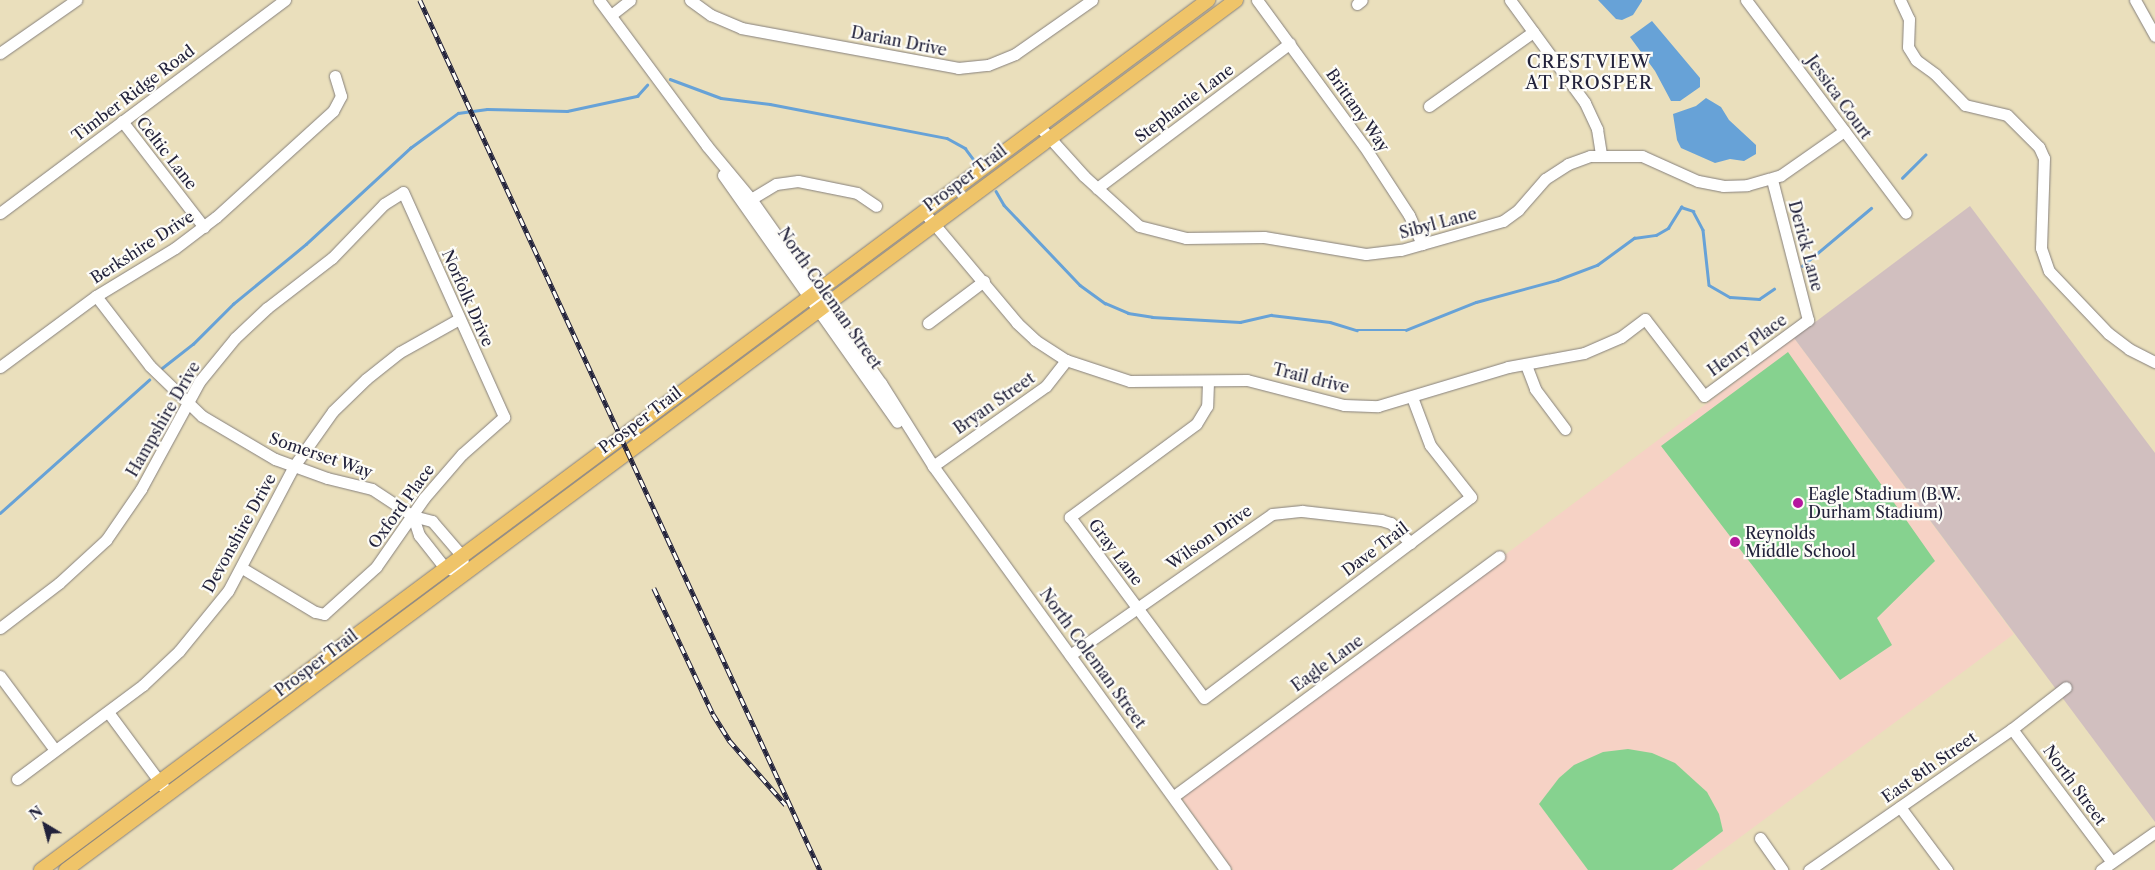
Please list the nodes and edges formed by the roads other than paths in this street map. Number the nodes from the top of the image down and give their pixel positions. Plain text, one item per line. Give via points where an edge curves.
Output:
1 (76, 0) edge
2 (285, 0) edge
3 (599, 0) edge
4 (630, 0) edge
5 (690, 0) edge
6 (1092, 0) edge
7 (1208, 0) edge
8 (1236, 0) edge
9 (1256, 0) edge
10 (1510, 0) edge
11 (1746, 0) edge
12 (1900, 0) edge
13 (2135, 0) edge
14 (610, 15) junction
15 (1533, 32) junction
16 (2155, 36) edge
17 (1290, 43) junction
18 (0, 53) edge
19 (335, 76) dead end
20 (1429, 106) dead end
21 (122, 121) junction
22 (1039, 126) junction
23 (1844, 131) junction
24 (1048, 138) junction
25 (707, 146) junction
26 (1601, 154) junction
27 (1772, 180) junction
28 (1097, 188) junction
29 (404, 192) joint
30 (751, 199) junction
31 (876, 206) dead end
32 (0, 212) edge
33 (924, 212) junction
34 (1906, 213) dead end
35 (932, 224) junction
36 (204, 227) junction
37 (1422, 244) junction
38 (984, 281) junction
39 (96, 296) junction
40 (817, 300) junction
41 (460, 319) junction
42 (1808, 320) joint
43 (928, 323) dead end
44 (1066, 360) junction
45 (2155, 362) edge
46 (1526, 365) junction
47 (0, 367) edge
48 (1208, 382) junction
49 (1704, 396) joint
50 (1412, 397) junction
51 (186, 404) junction
52 (504, 417) joint
53 (1565, 430) dead end
54 (294, 466) junction
55 (933, 466) junction
56 (413, 516) junction
57 (1410, 543) junction
58 (462, 556) junction
59 (1499, 556) dead end
60 (242, 568) junction
61 (445, 568) junction
62 (464, 573) junction
63 (1137, 607) junction
64 (0, 628) edge
65 (1070, 655) junction
66 (309, 672) junction
67 (0, 676) edge
68 (317, 684) junction
69 (2066, 687) dead end
70 (1204, 698) joint
71 (108, 712) junction
72 (2012, 729) junction
73 (55, 750) junction
74 (17, 779) dead end
75 (158, 781) junction
76 (168, 793) junction
77 (1174, 796) junction
78 (1900, 807) junction
79 (2155, 832) edge
80 (1760, 838) dead end
81 (2112, 862) junction
82 (41, 870) edge
83 (66, 870) edge
84 (1225, 870) edge
85 (1782, 870) edge
86 (1809, 870) edge
87 (1948, 870) edge
88 (2102, 870) edge

1 - 18 street
2 - 21 street, Timber Ridge Road
3 - 14 street, North Coleman Street
4 - 14 street
5 - 6 street, Darian Drive via 711,15 741,28 958,68 988,65 1015,54
7 - 22 main road, Prosper Trail
8 - 24 main road, Prosper Trail
9 - 17 street, Brittany Way
10 - 15 street
11 - 23 street, Jessica Court
12 - 45 street via 1909,19 1908,47 1916,60 1935,74 1965,105 2007,115 2039,147 2044,158 2041,248 2049,271 2084,311 2113,337
13 - 16 street
14 - 25 street, North Coleman Street
15 - 20 street
15 - 26 street via 1586,103 1597,129
17 - 28 street, Stephanie Lane
17 - 37 street, Brittany Way via 1409,215
19 - 36 street, Berkshire Drive via 341,96 333,111
21 - 32 street, Timber Ridge Road
21 - 36 street, Celtic Lane
22 - 24 street, Sibyl Lane
22 - 33 main road, Prosper Trail
23 - 27 street, Sibyl Lane
23 - 34 street, Jessica Court
24 - 28 street, Sibyl Lane
24 - 35 main road, Prosper Trail
25 - 30 street, North Coleman Street
25 - 40 street, North Coleman Street via 721,172
26 - 27 street, Sibyl Lane via 1655,160 1698,181 1723,186
26 - 37 street, Sibyl Lane via 1557,170 1503,221
27 - 42 street, Derick Lane
28 - 37 street, Sibyl Lane via 1139,226 1186,238 1264,237 1366,254 1383,254
29 - 41 street, Norfolk Drive
29 - 51 street, Hampshire Drive via 384,204 332,258 251,322 210,368
30 - 31 street via 776,184 798,181 857,193
30 - 40 street, North Coleman Street
33 - 35 street, Trail drive
33 - 40 main road, Prosper Trail
35 - 38 street, Trail drive
35 - 40 main road, Prosper Trail
36 - 39 street, Berkshire Drive
38 - 43 street
38 - 44 street, Trail drive via 1017,323 1035,340
39 - 47 street, Berkshire Drive
39 - 51 street, Somerset Way via 140,355
40 - 55 street, North Coleman Street
40 - 58 main road, Prosper Trail
40 - 62 main road, Prosper Trail
41 - 52 street, Norfolk Drive
41 - 54 street, Devonshire Drive via 400,352 366,379 318,429
42 - 49 street, Henry Place
44 - 48 street, Trail drive via 1130,381
44 - 55 street, Bryan Street via 1046,386
46 - 49 street, Trail drive via 1584,353 1621,337 1645,319
46 - 50 street, Trail drive
46 - 53 street via 1535,389
48 - 50 street, Trail drive via 1247,380 1344,405 1378,406
48 - 63 street, Gray Lane via 1207,406 1196,424 1070,516
50 - 57 street, Dave Trail via 1430,444 1471,497
51 - 54 street, Somerset Way via 235,438
51 - 64 street, Hampshire Drive via 142,489 106,540 60,583
52 - 56 street, Oxford Place via 462,454
54 - 56 street, Somerset Way via 372,490
54 - 60 street, Devonshire Drive
55 - 65 street, North Coleman Street
56 - 58 street, Somerset Way via 432,521
56 - 60 street, Oxford Place via 376,566 324,614 315,612
56 - 61 street via 419,535
57 - 63 street, Wilson Drive via 1391,523 1380,520 1302,511 1272,514
57 - 70 street, Dave Trail
58 - 61 main road, Prosper Trail
58 - 62 street
59 - 77 street, Eagle Lane
60 - 71 street, Devonshire Drive via 193,636 156,674
61 - 62 street
61 - 66 main road, Prosper Trail
62 - 68 main road, Prosper Trail
63 - 65 street, Wilson Drive
63 - 70 street, Gray Lane
65 - 77 street, North Coleman Street
66 - 68 main road
66 - 75 main road, Prosper Trail
67 - 73 street
68 - 76 main road, Prosper Trail
69 - 72 street, East 8th Street
71 - 73 street, Devonshire Drive
71 - 75 street
72 - 78 street, East 8th Street
72 - 81 street, North Street
73 - 74 street, Devonshire Drive
75 - 76 street
75 - 82 main road, Prosper Trail
76 - 83 main road, Prosper Trail
77 - 84 street, North Coleman Street
78 - 86 street, East 8th Street
78 - 87 street
79 - 81 street
80 - 85 street
81 - 88 street

